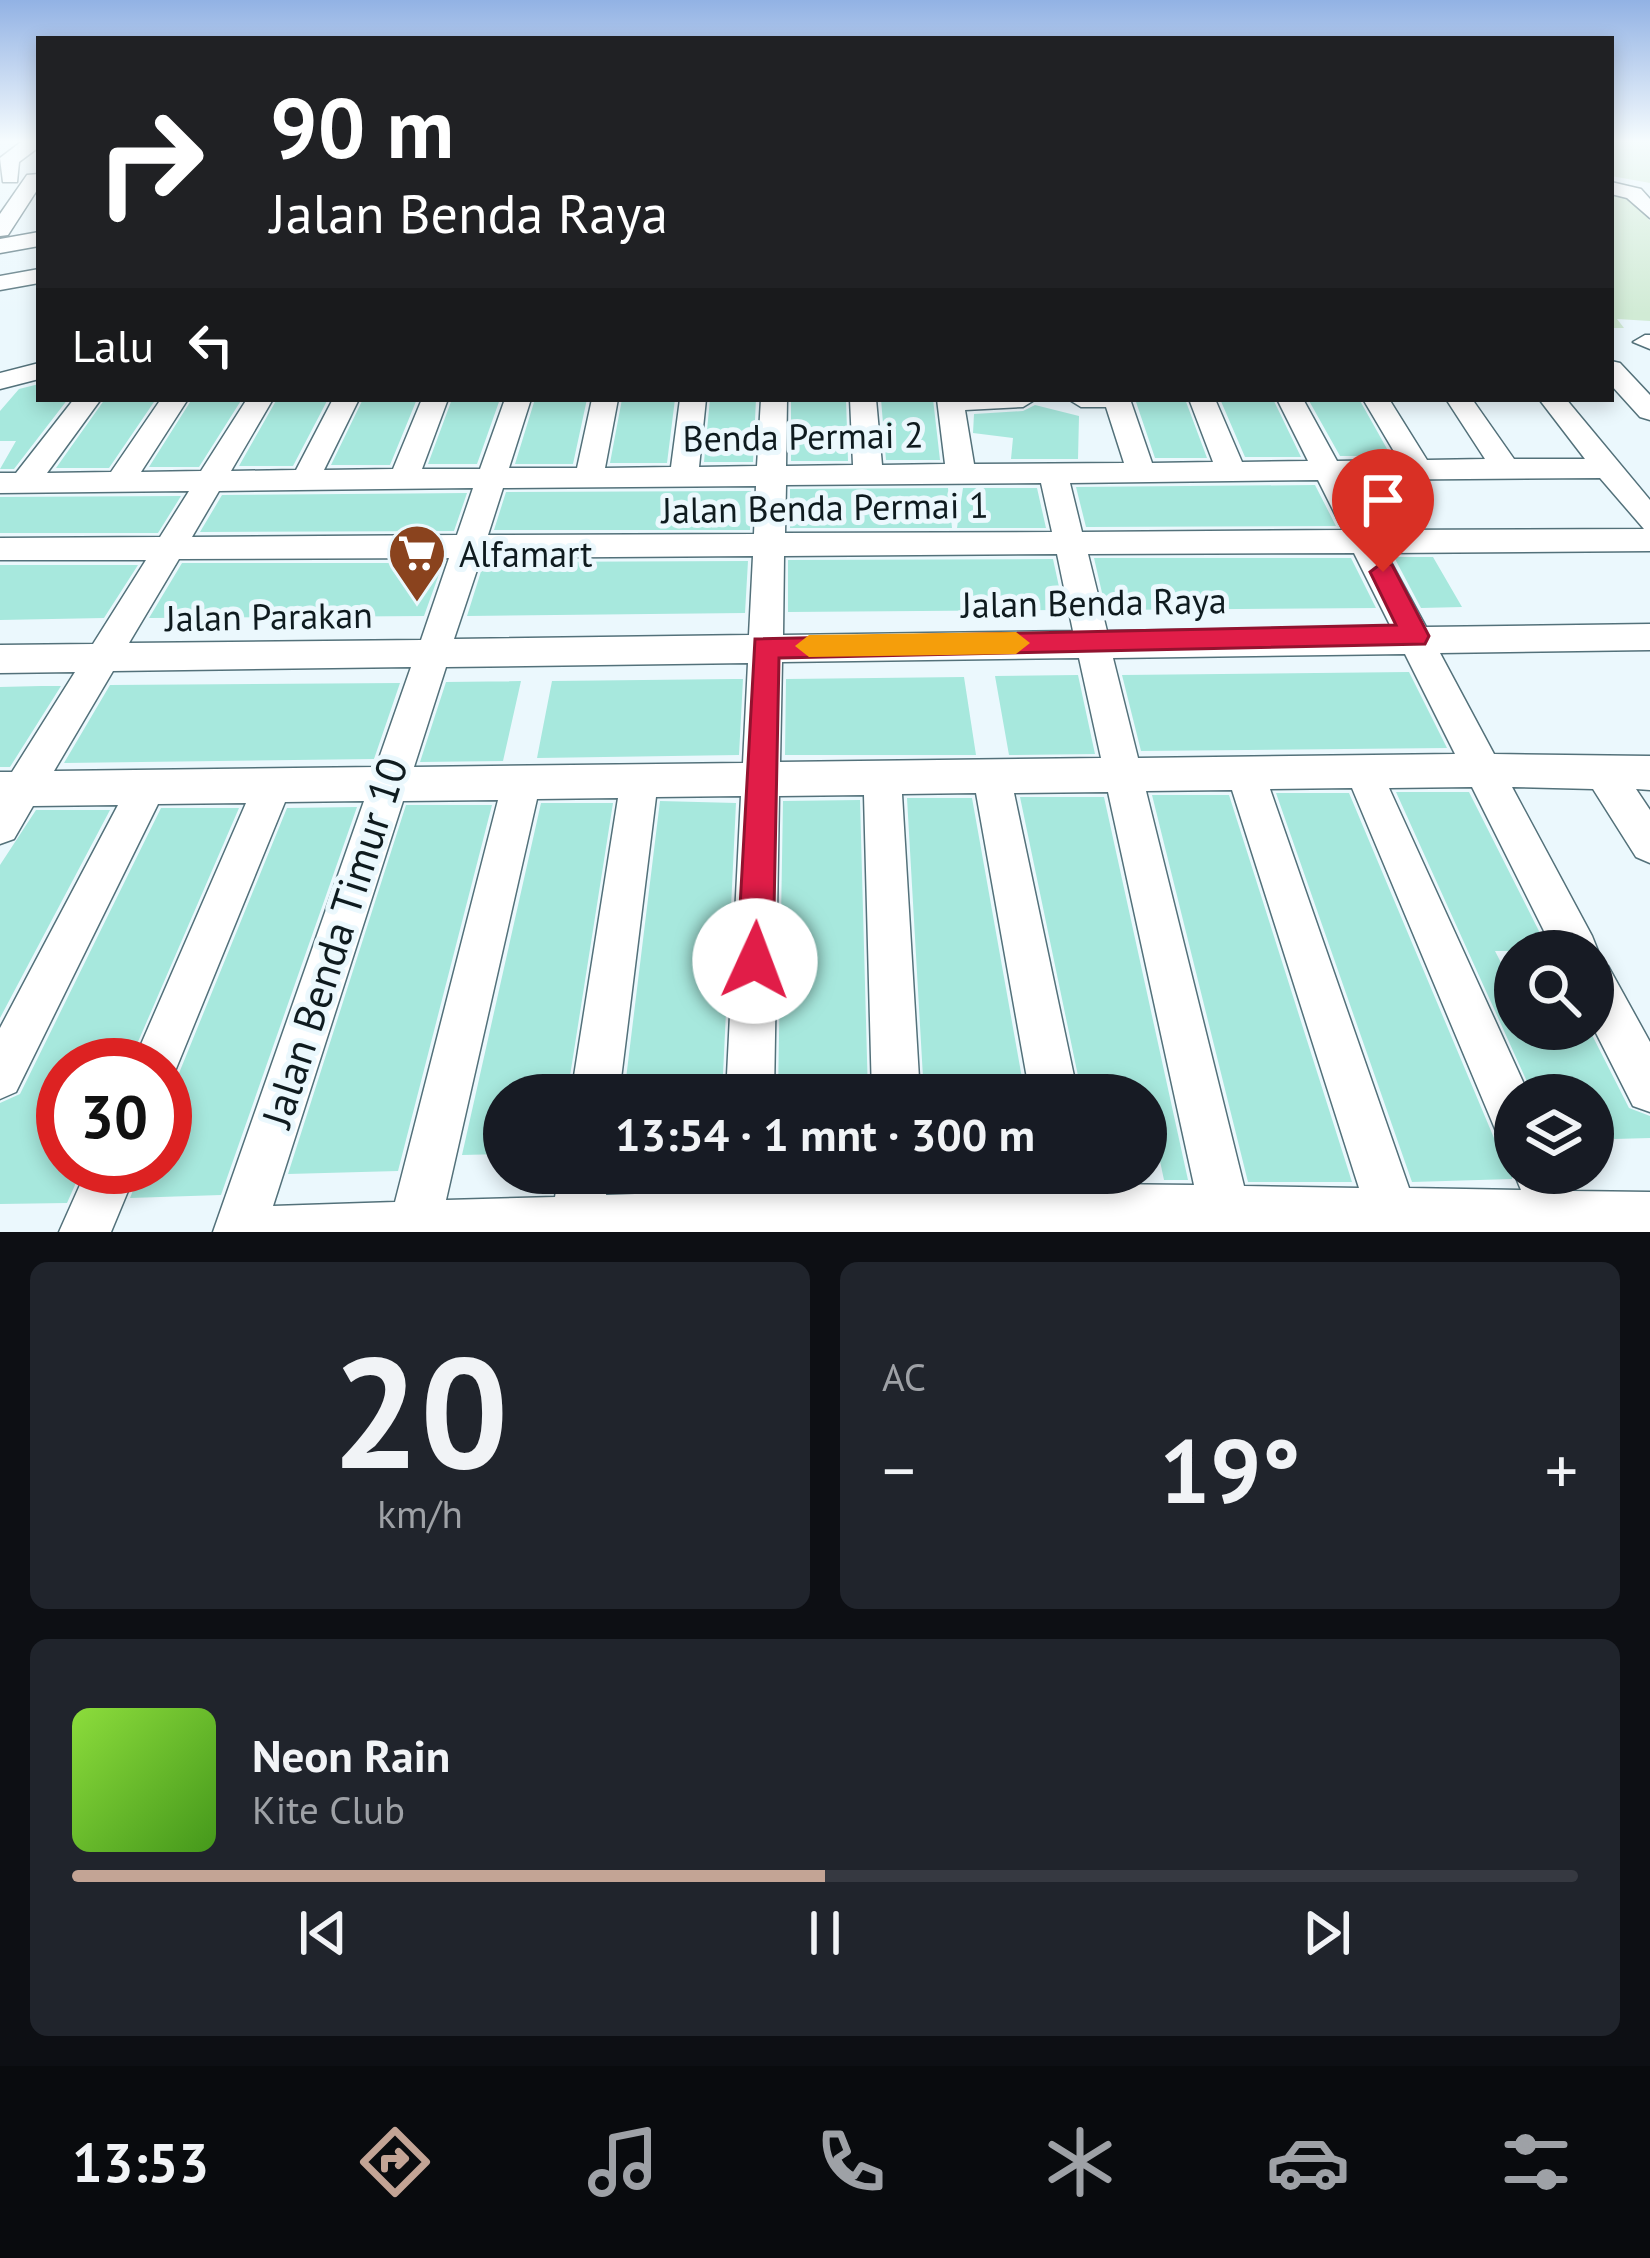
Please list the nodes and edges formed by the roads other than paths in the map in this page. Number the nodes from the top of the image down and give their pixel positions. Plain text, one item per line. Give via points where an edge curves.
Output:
1 (22, 199) edge
2 (0, 230) edge
3 (36, 239) edge
4 (0, 245) edge
5 (36, 277) edge
6 (0, 283) edge
7 (1614, 369) edge
8 (1614, 372) edge
9 (1650, 375) edge
10 (22, 376) edge
11 (85, 402) edge
12 (173, 402) edge
13 (258, 402) edge
14 (344, 402) edge
15 (434, 402) edge
16 (517, 402) edge
17 (603, 402) edge
18 (693, 402) edge
19 (774, 402) edge
20 (863, 402) edge
21 (950, 402) edge
22 (1119, 402) edge
23 (1203, 402) edge
24 (1292, 402) edge
25 (1378, 402) edge
26 (1461, 402) edge
27 (1554, 402) edge
28 (0, 404) edge
29 (1650, 411) edge
30 (1607, 468) junction
31 (1329, 469) junction
32 (1506, 469) junction
33 (1231, 470) junction
34 (1419, 470) junction
35 (1141, 471) junction
36 (1052, 472) junction
37 (961, 473) junction
38 (868, 475) junction
39 (589, 477) junction
40 (684, 477) junction
41 (772, 477) junction
42 (490, 478) junction
43 (404, 479) junction
44 (305, 480) junction
45 (211, 481) junction
46 (119, 482) junction
47 (12, 483) edge
48 (1650, 520) edge
49 (1366, 540) junction
50 (1650, 540) edge
51 (1072, 543) junction
52 (769, 546) junction
53 (171, 547) junction
54 (465, 548) junction
55 (0, 549) edge
56 (1415, 636) junction
57 (1650, 637) edge
58 (1094, 641) junction
59 (765, 647) junction
60 (540, 649) joint
61 (429, 652) junction
62 (0, 658) edge
63 (102, 658) junction
64 (1481, 770) junction
65 (1363, 771) junction
66 (1245, 772) junction
67 (1603, 772) junction
68 (1650, 773) edge
69 (1119, 774) junction
70 (992, 777) junction
71 (883, 780) junction
72 (761, 782) junction
73 (639, 784) junction
74 (521, 785) junction
75 (386, 786) junction
76 (146, 788) junction
77 (11, 789) edge
78 (271, 789) junction
79 (0, 826) edge
80 (1650, 844) edge
81 (1566, 930) edge
82 (1614, 1021) edge
83 (166, 1038) edge
84 (598, 1074) edge
85 (751, 1074) edge
86 (895, 1074) edge
87 (1050, 1074) edge
88 (1495, 1074) edge
89 (0, 1076) edge
90 (1650, 1089) edge
91 (101, 1194) edge
92 (581, 1194) edge
93 (901, 1196) edge
94 (1075, 1205) edge
95 (746, 1207) edge
96 (1554, 1207) edge
97 (1650, 1217) edge
98 (1227, 1222) edge
99 (1395, 1222) edge
100 (575, 1229) edge
101 (413, 1230) edge
102 (85, 1232) edge
103 (239, 1232) edge
104 (249, 1232) edge

1 - 2 street
3 - 4 street
5 - 6 street
7 - 9 street
8 - 29 street
10 - 28 street
11 - 47 street
12 - 46 street
13 - 45 street
14 - 44 street
15 - 43 street
16 - 42 street, Jalan Benda Timur 10
17 - 39 street
18 - 40 street
19 - 41 street
20 - 38 street
21 - 37 street
22 - 35 street
23 - 33 street
24 - 31 street
25 - 34 street
26 - 32 street
27 - 30 street
30 - 32 street, Benda Permai 2
30 - 48 street
31 - 33 street, Benda Permai 2
31 - 34 street, Benda Permai 2
31 - 49 street
32 - 34 street, Benda Permai 2
33 - 35 street, Benda Permai 2
35 - 36 street, Benda Permai 2
36 - 37 street, Benda Permai 2
36 - 51 street
37 - 38 street, Benda Permai 2
38 - 41 street, Benda Permai 2
39 - 40 street, Benda Permai 2
39 - 42 street, Benda Permai 2
40 - 41 street, Benda Permai 2
41 - 52 street
42 - 43 street, Benda Permai 2
42 - 54 street, Jalan Benda Timur 10
43 - 44 street, Benda Permai 2
44 - 45 street, Benda Permai 2
45 - 46 street, Benda Permai 2
45 - 53 street
46 - 47 street, Benda Permai 2
49 - 50 street, Jalan Benda Permai 1
49 - 51 street, Jalan Benda Permai 1
49 - 56 street
51 - 52 street, Jalan Benda Permai 1
51 - 58 street
52 - 54 street, Jalan Benda Permai 1
52 - 59 street
53 - 54 street, Jalan Benda Permai 1
53 - 55 street, Jalan Benda Permai 1
53 - 63 street
54 - 61 street, Jalan Benda Timur 10
56 - 57 street, Jalan Benda Raya
56 - 58 street, Jalan Benda Raya
56 - 64 street
58 - 59 street, Jalan Benda Raya
58 - 69 street
59 - 60 street, Jalan Benda Raya
59 - 72 street
60 - 61 street, Jalan Parakan
61 - 63 street, Jalan Parakan
61 - 75 street, Jalan Benda Timur 10
62 - 63 street, Jalan Parakan
63 - 77 street
64 - 65 street
64 - 67 street
64 - 81 street
65 - 66 street
65 - 88 street
66 - 69 street
66 - 99 street
67 - 68 street
67 - 80 street
69 - 70 street
69 - 98 street
70 - 71 street
70 - 87 street
71 - 72 street
71 - 86 street
72 - 73 street
72 - 85 street
73 - 74 street
73 - 84 street
74 - 75 street
74 - 101 street
75 - 78 street
75 - 103 street, Jalan Benda Timur 10
76 - 77 street
76 - 78 street
76 - 89 street
77 - 79 street
78 - 83 street
82 - 90 street
91 - 102 street
92 - 100 street
93 - 94 street
93 - 95 street
94 - 98 street
95 - 100 street
96 - 97 street
96 - 99 street
98 - 99 street
100 - 101 street
101 - 104 street

